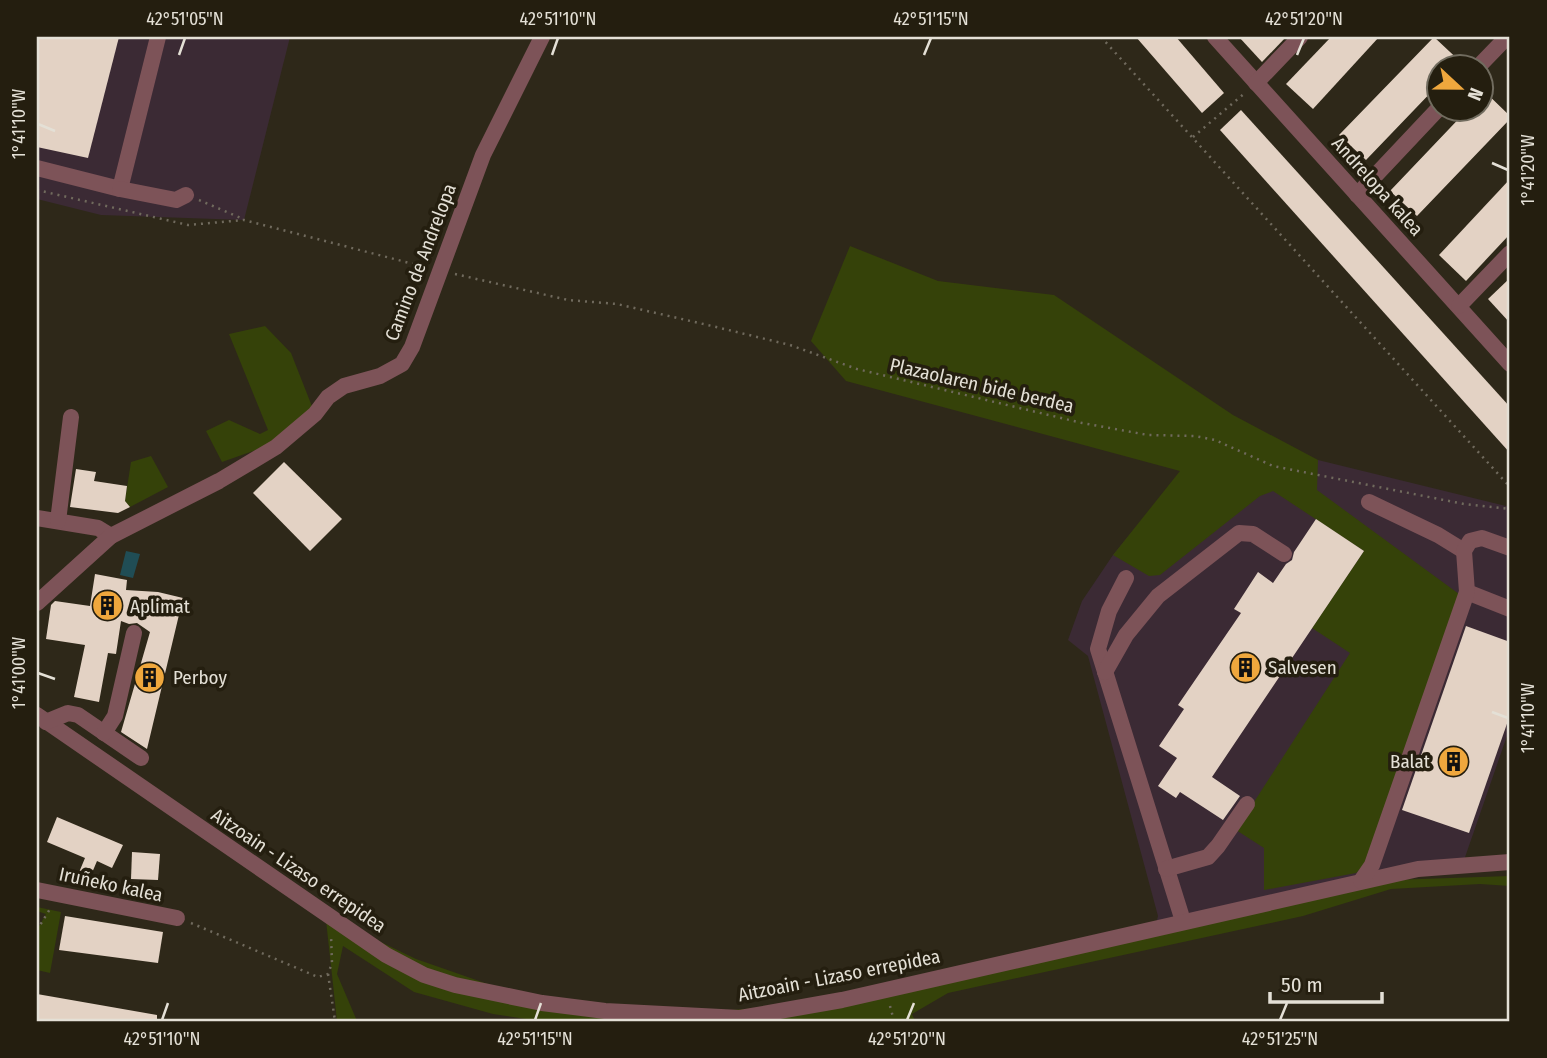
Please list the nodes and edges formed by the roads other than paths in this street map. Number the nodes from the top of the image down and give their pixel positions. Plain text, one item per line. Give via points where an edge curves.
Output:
1 (158, 37) edge
2 (542, 37) edge
3 (1215, 37) edge
4 (1300, 37) edge
5 (1256, 83) junction
6 (1426, 122) edge
7 (37, 168) edge
8 (120, 188) junction
9 (186, 195) road end
10 (1357, 195) junction
11 (1510, 253) edge
12 (1459, 306) junction
13 (1510, 364) edge
14 (71, 417) dead end
15 (1369, 502) dead end
16 (37, 518) edge
17 (58, 521) junction
18 (111, 536) junction
19 (1510, 548) edge
20 (1464, 551) junction
21 (1284, 554) dead end
22 (1126, 578) dead end
23 (1467, 592) junction
24 (37, 603) edge
25 (1510, 609) edge
26 (134, 633) dead end
27 (1105, 672) junction
28 (41, 719) edge
29 (104, 733) junction
30 (141, 758) dead end
31 (1247, 804) dead end
32 (1510, 862) edge
33 (1166, 869) junction
34 (1361, 881) junction
35 (37, 890) edge
36 (177, 918) road end
37 (1182, 921) junction

1 - 8 street
2 - 18 street, Camino de Andrelopa via 483,155 402,364 344,386 287,439 242,468
3 - 5 street, Andrelopa kalea
4 - 5 street
5 - 10 street, Andrelopa kalea
6 - 10 street
7 - 8 street
8 - 9 street via 176,200
10 - 12 street, Andrelopa kalea
11 - 12 street
12 - 13 street, Andrelopa kalea
14 - 17 street
15 - 20 street
16 - 17 street
17 - 18 street via 98,528
18 - 24 street, Camino de Andrelopa
19 - 20 street via 1482,538 1471,541
20 - 23 street
21 - 27 street via 1253,534 1239,533 1158,596 1126,635
22 - 27 street via 1108,611 1098,649
23 - 25 street
23 - 34 street via 1372,864
26 - 29 street via 115,716
27 - 33 street
28 - 29 street via 78,715
28 - 37 street, Aitzoain - Lizaso errepidea via 386,955 455,985 542,1003 740,1018 842,1000
29 - 30 street
31 - 33 street via 1208,856
32 - 34 street, Aitzoain - Lizaso errepidea via 1418,869
33 - 37 street
34 - 37 street, Aitzoain - Lizaso errepidea
35 - 36 street, Iruñeko kalea

